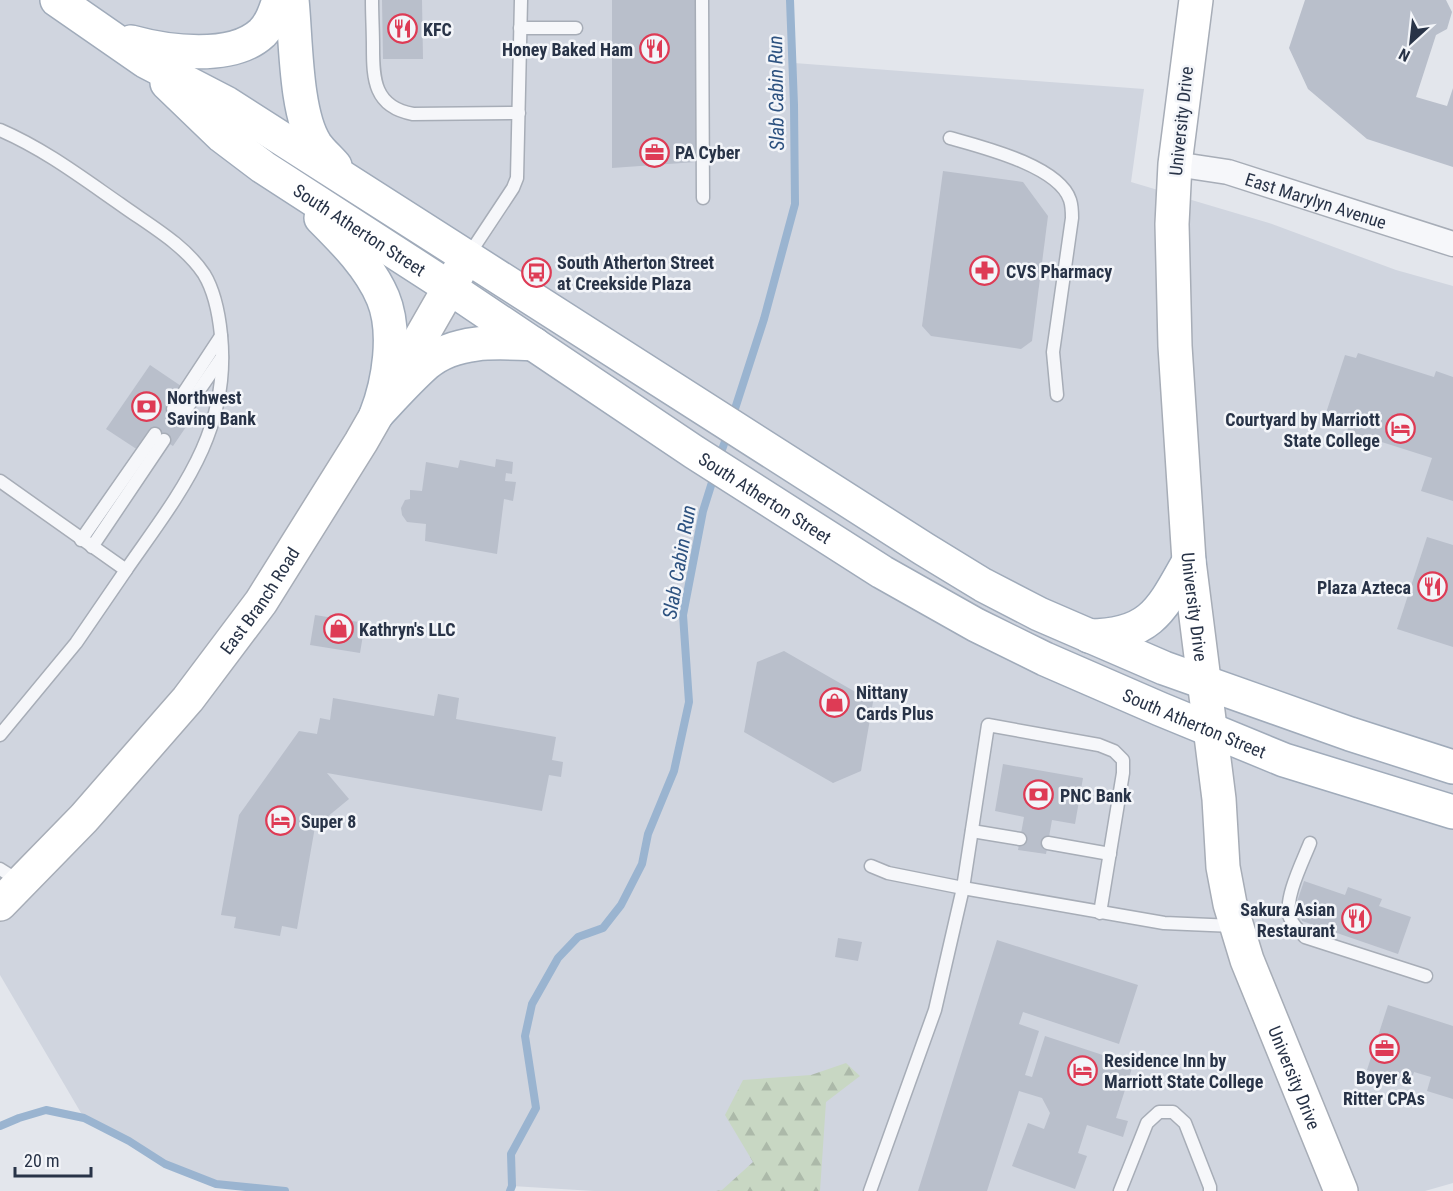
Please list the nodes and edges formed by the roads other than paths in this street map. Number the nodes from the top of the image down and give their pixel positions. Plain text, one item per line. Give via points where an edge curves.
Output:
1 (57, 0) edge
2 (279, 0) edge
3 (292, 0) edge
4 (372, 0) edge
5 (521, 0) edge
6 (702, 0) edge
7 (1196, 0) edge
8 (520, 28) junction
9 (576, 28) dead end
10 (109, 36) junction
11 (145, 61) junction
12 (519, 113) junction
13 (0, 130) edge
14 (950, 138) dead end
15 (1175, 164) junction
16 (279, 177) junction
17 (376, 198) junction
18 (703, 198) dead end
19 (1453, 244) edge
20 (468, 257) junction
21 (450, 288) junction
22 (221, 336) junction
23 (534, 344) junction
24 (222, 357) junction
25 (1057, 395) dead end
26 (376, 415) junction
27 (160, 437) dead end
28 (0, 481) edge
29 (87, 543) junction
30 (1190, 561) junction
31 (126, 570) junction
32 (1088, 636) junction
33 (1204, 682) junction
34 (1211, 729) junction
35 (0, 735) edge
36 (1453, 767) edge
37 (1453, 812) edge
38 (972, 831) junction
39 (1020, 838) dead end
40 (1048, 843) dead end
41 (1310, 843) dead end
42 (1110, 854) junction
43 (871, 866) dead end
44 (7, 885) edge
45 (963, 888) junction
46 (1100, 912) junction
47 (1236, 927) junction
48 (1426, 976) dead end
49 (870, 1191) edge
50 (1120, 1191) edge
51 (1210, 1191) edge
52 (1341, 1191) edge

1 - 10 main road, South Atherton Street
2 - 10 main road via 263,32 236,47 183,51
3 - 17 main road via 300,97 308,126 316,144 335,166
4 - 12 lane via 373,77 380,95 390,105 413,114
5 - 8 lane
6 - 18 lane
7 - 15 main road, University Drive
8 - 9 lane
8 - 12 lane
10 - 11 main road, South Atherton Street
11 - 16 main road, South Atherton Street via 222,136
11 - 17 main road, South Atherton Street via 226,103
12 - 20 lane via 517,178
13 - 22 lane via 49,155 179,247 209,285
14 - 25 lane via 1016,158 1053,177 1070,199 1072,219 1053,352
15 - 19 street, East Marylyn Avenue via 1228,172
15 - 30 main road, University Drive via 1175,346
16 - 21 main road, South Atherton Street
16 - 26 main road via 365,266 384,300 390,348 384,395
17 - 20 main road, South Atherton Street
20 - 21 main road, East Branch Road
20 - 32 main road, South Atherton Street via 924,549 983,585
21 - 23 main road, South Atherton Street
21 - 26 main road, East Branch Road
22 - 24 lane
22 - 24 lane via 177,412
23 - 26 main road via 477,344 443,353
23 - 34 main road, South Atherton Street via 882,572 1045,659
24 - 31 lane via 218,400 201,455
26 - 44 main road, East Branch Road via 261,602 202,681 84,818
27 - 29 lane
28 - 29 lane
29 - 31 lane
30 - 32 main road via 1162,607 1146,621 1127,633
30 - 33 main road, University Drive
31 - 35 lane via 76,643
32 - 33 main road, South Atherton Street
33 - 34 main road, University Drive
33 - 36 main road, South Atherton Street
34 - 37 main road, South Atherton Street via 1284,760
34 - 47 main road, University Drive via 1223,867
38 - 39 lane
38 - 42 lane via 988,725 1099,746 1123,760
38 - 45 lane
40 - 42 lane
41 - 48 lane via 1289,901 1289,916 1297,930
42 - 46 lane
43 - 45 lane
45 - 46 lane
45 - 49 lane via 934,1010
46 - 47 lane via 1164,923
47 - 52 main road, University Drive
50 - 51 lane via 1147,1123 1159,1112 1173,1112 1185,1123

